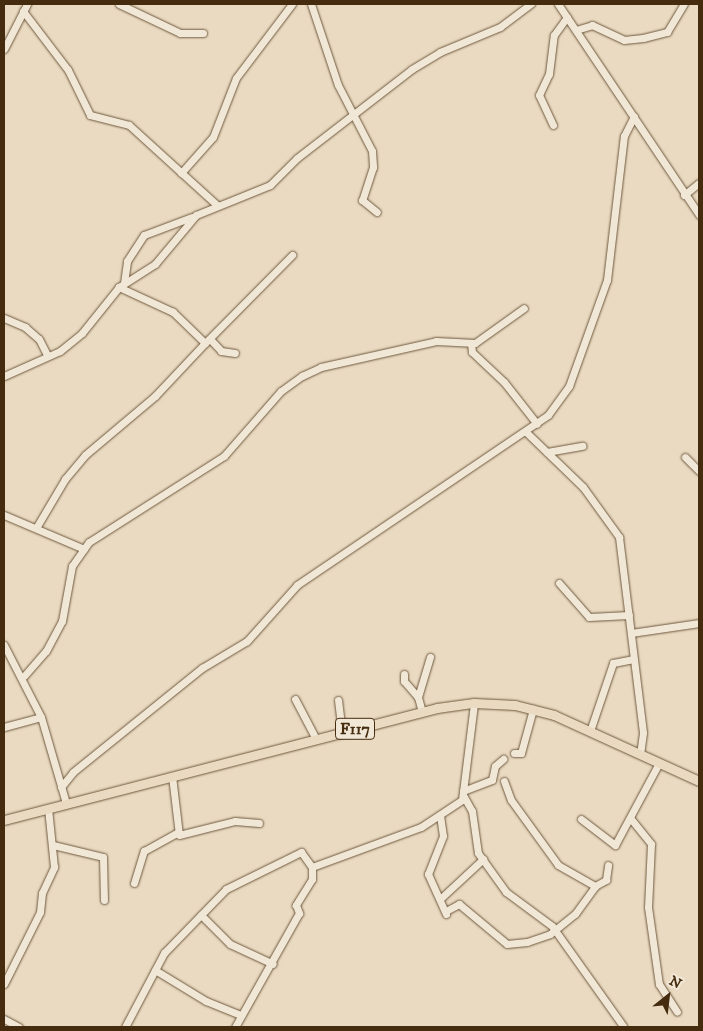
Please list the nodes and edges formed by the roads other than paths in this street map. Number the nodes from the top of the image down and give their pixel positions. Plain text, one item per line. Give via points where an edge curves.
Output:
1 (119, 4) edge
2 (292, 4) edge
3 (311, 4) edge
4 (531, 4) edge
5 (558, 4) edge
6 (684, 4) edge
7 (25, 7) edge
8 (567, 17) junction
9 (576, 30) junction
10 (203, 33) dead end
11 (4, 50) edge
12 (634, 116) junction
13 (353, 117) junction
14 (553, 125) dead end
15 (180, 173) junction
16 (699, 183) edge
17 (684, 195) junction
18 (217, 205) junction
19 (378, 212) dead end
20 (699, 215) edge
21 (196, 216) junction
22 (292, 255) dead end
23 (122, 285) junction
24 (524, 308) dead end
25 (4, 318) edge
26 (207, 342) junction
27 (470, 343) junction
28 (235, 353) dead end
29 (47, 355) junction
30 (4, 376) edge
31 (537, 424) junction
32 (526, 432) junction
33 (582, 446) dead end
34 (547, 452) junction
35 (685, 457) dead end
36 (699, 471) edge
37 (4, 515) edge
38 (36, 528) junction
39 (84, 549) junction
40 (559, 583) dead end
41 (629, 615) junction
42 (699, 623) edge
43 (631, 633) junction
44 (4, 644) edge
45 (430, 657) dead end
46 (634, 659) junction
47 (404, 674) dead end
48 (24, 676) junction
49 (418, 697) junction
50 (295, 699) dead end
51 (338, 700) dead end
52 (474, 703) junction
53 (534, 709) junction
54 (422, 712) junction
55 (41, 717) junction
56 (4, 727) edge
57 (590, 731) junction
58 (342, 732) junction
59 (316, 739) junction
60 (514, 753) dead end
61 (640, 754) junction
62 (503, 760) dead end
63 (659, 763) junction
64 (653, 771) dead end
65 (172, 776) junction
66 (504, 781) dead end
67 (699, 781) edge
68 (61, 787) junction
69 (463, 793) junction
70 (66, 804) junction
71 (48, 808) junction
72 (440, 815) junction
73 (581, 819) dead end
74 (631, 819) junction
75 (4, 820) edge
76 (259, 823) dead end
77 (177, 833) junction
78 (53, 845) junction
79 (482, 859) junction
80 (608, 865) dead end
81 (312, 867) junction
82 (134, 883) dead end
83 (595, 886) junction
84 (440, 899) junction
85 (104, 900) dead end
86 (201, 915) junction
87 (553, 931) junction
88 (273, 964) junction
89 (155, 970) junction
90 (4, 984) edge
91 (677, 1012) dead end
92 (241, 1015) junction
93 (4, 1019) edge
94 (623, 1026) edge
95 (19, 1027) edge
96 (125, 1027) edge
97 (235, 1027) edge

1 - 10 street via 180,33
2 - 15 street via 236,78 213,137
3 - 13 street
4 - 13 street via 500,27 427,59
5 - 8 street
6 - 9 street via 667,32 643,38 624,40 592,25
7 - 11 street
7 - 15 street via 68,70 90,115 129,125
8 - 9 street
8 - 14 street via 554,35 549,74 539,95
9 - 12 street
12 - 17 street
12 - 31 street via 624,136 616,227 590,335 569,386
13 - 18 street via 298,158 270,185
13 - 19 street via 372,151 373,167 362,200
15 - 18 street
16 - 17 street
17 - 20 street
18 - 21 street
21 - 23 street via 155,264
21 - 23 street via 144,234 127,261
22 - 26 street
23 - 26 street via 172,312
23 - 29 street via 96,321 60,351
24 - 27 street via 486,338
25 - 29 street via 25,327 40,339
26 - 28 street via 221,351
26 - 38 street via 154,396 85,456 65,478
27 - 31 street via 472,352 504,382
27 - 39 street via 436,341 321,367 302,376 281,391 224,456 101,532
29 - 30 street
31 - 32 street
32 - 34 street
32 - 68 street via 296,584 248,641 202,668 73,772
33 - 34 street
34 - 41 street via 600,507 619,537
35 - 36 street
37 - 38 street
38 - 39 street
39 - 48 street via 70,573 62,621 46,651
40 - 41 street via 589,617
41 - 43 street
42 - 43 street
43 - 46 street
44 - 48 street
45 - 49 street
46 - 57 street via 612,663
46 - 61 street via 643,733
47 - 49 street via 404,681
48 - 55 street
49 - 54 street
50 - 59 street
51 - 58 street
52 - 53 main road, F117
52 - 54 main road, F117
52 - 69 street
53 - 57 main road, F117
53 - 60 street via 521,753
54 - 58 main road, F117
55 - 56 street
55 - 68 street
57 - 61 main road, F117
58 - 59 main road, F117
59 - 65 main road, F117
61 - 63 main road, F117
62 - 69 street via 498,760 492,780
63 - 64 street
63 - 67 main road, F117
63 - 74 street
65 - 70 main road, F117
65 - 77 street
66 - 83 street via 511,800 558,865
68 - 70 street
69 - 72 street via 462,800
69 - 79 street via 470,804
70 - 71 main road, F117
71 - 75 main road, F117
71 - 78 street
72 - 81 street via 421,827
72 - 84 street via 443,836 428,874
73 - 74 street via 615,845
74 - 91 street via 651,844 648,907 659,984
76 - 77 street via 235,821 186,836
77 - 82 street via 144,851
78 - 85 street via 103,857
78 - 90 street via 54,867 42,893 40,912
79 - 84 street
79 - 87 street via 506,892
80 - 83 street via 606,880
81 - 86 street via 301,852 226,890
81 - 88 street via 312,879 296,905 299,913
83 - 87 street via 574,914
84 - 87 street via 446,913 459,904 507,944 527,942
86 - 88 street via 230,944
86 - 89 street via 164,953
87 - 94 street
88 - 92 street via 265,980 256,983
89 - 92 street via 206,1001
89 - 96 street
92 - 97 street
93 - 95 street

